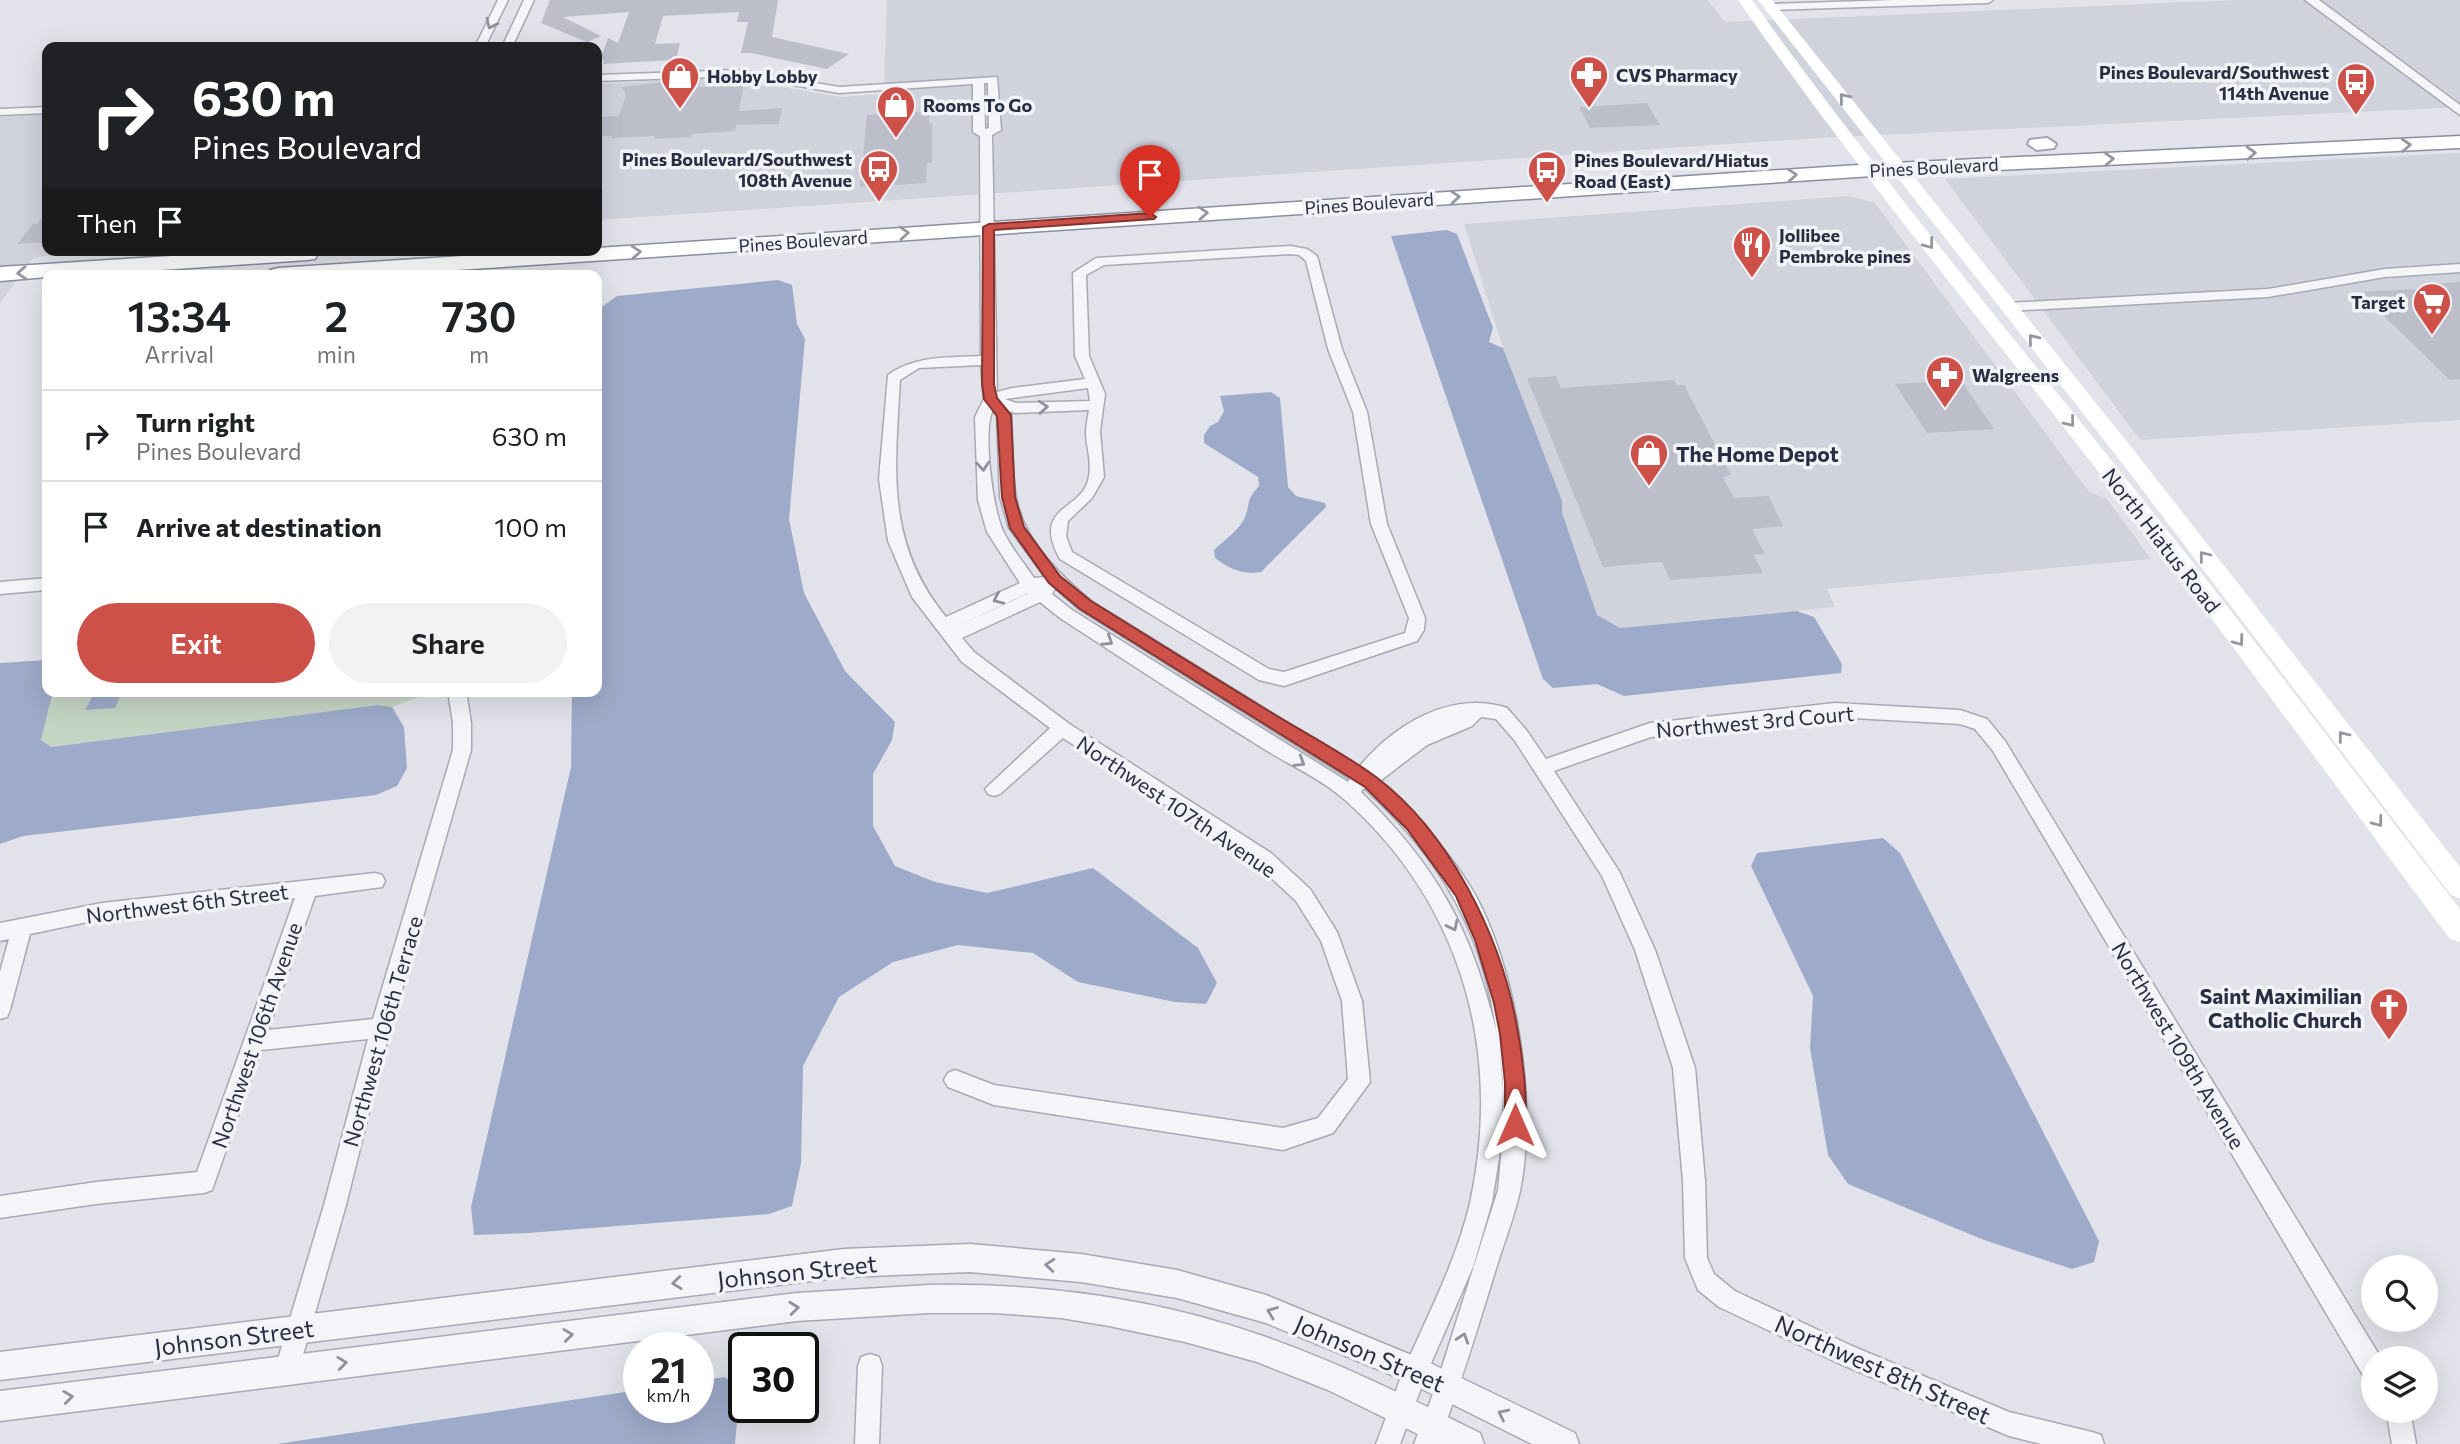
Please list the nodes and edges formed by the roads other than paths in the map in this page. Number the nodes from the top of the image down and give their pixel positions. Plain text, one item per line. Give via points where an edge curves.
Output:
1 (503, 0) edge
2 (529, 0) edge
3 (1988, 0) edge
4 (2311, 0) edge
5 (1750, 3) edge
6 (1771, 6) edge
7 (482, 42) edge
8 (509, 42) edge
9 (1807, 50) junction
10 (602, 71) edge
11 (602, 78) edge
12 (978, 80) junction
13 (42, 102) edge
14 (0, 105) edge
15 (42, 110) edge
16 (2460, 111) edge
17 (0, 112) edge
18 (2460, 122) edge
19 (986, 133) junction
20 (2460, 142) edge
21 (1887, 151) junction
22 (1866, 161) junction
23 (1901, 169) junction
24 (989, 218) junction
25 (602, 235) edge
26 (602, 250) edge
27 (269, 256) edge
28 (419, 256) edge
29 (529, 256) edge
30 (396, 267) edge
31 (2460, 268) edge
32 (60, 270) edge
33 (353, 270) edge
34 (42, 271) edge
35 (0, 274) edge
36 (42, 291) edge
37 (0, 294) edge
38 (2008, 307) junction
39 (986, 360) junction
40 (1092, 383) junction
41 (991, 399) junction
42 (1097, 405) junction
43 (1055, 579) junction
44 (42, 584) edge
45 (0, 588) edge
46 (1036, 590) junction
47 (948, 630) junction
48 (458, 697) edge
49 (1981, 724) joint
50 (1062, 728) junction
51 (1542, 768) junction
52 (1364, 778) junction
53 (994, 789) dead end
54 (1350, 793) junction
55 (376, 881) dead end
56 (2460, 887) edge
57 (308, 889) junction
58 (22, 927) junction
59 (2460, 930) edge
60 (0, 932) edge
61 (0, 1010) edge
62 (381, 1028) junction
63 (255, 1041) junction
64 (955, 1080) dead end
65 (0, 1207) edge
66 (299, 1329) junction
67 (2361, 1347) edge
68 (0, 1366) edge
69 (870, 1366) dead end
70 (287, 1369) junction
71 (1416, 1371) junction
72 (1448, 1387) junction
73 (0, 1406) edge
74 (1402, 1408) junction
75 (2400, 1423) edge
76 (1429, 1434) edge
77 (867, 1444) edge
78 (1388, 1444) edge
79 (1469, 1444) edge
80 (1564, 1444) edge
81 (2092, 1444) edge
82 (2404, 1444) edge

1 -> 7 street
2 - 8 street
3 - 6 street
4 - 16 street
5 - 6 main road
5 - 9 main road via 1771,18 1792,43
5 - 22 main road, North Hiatus Road
6 - 9 main road
21 -> 9 main road, North Hiatus Road
10 - 12 street via 725,65 781,70 846,85
11 - 12 street via 740,73 839,90
12 - 19 street via 979,132
12 - 19 street via 993,79 995,130
13 - 14 street
15 - 17 street
18 - 21 highway, Pines Boulevard
19 - 24 street
23 -> 20 highway, Pines Boulevard
21 - 22 highway, Pines Boulevard
21 - 23 main road, North Hiatus Road
22 - 23 highway, Pines Boulevard
22 - 24 highway, Pines Boulevard
22 -> 59 main road, North Hiatus Road
23 - 38 main road, North Hiatus Road
24 - 25 highway, Pines Boulevard
26 -> 24 highway, Pines Boulevard
24 - 39 street
27 -> 32 highway
28 - 30 highway
30 -> 29 highway, Pines Boulevard
30 - 33 highway, Pines Boulevard
31 - 38 street via 2385,273 2268,293
34 -> 35 highway
36 - 37 highway
56 -> 38 main road, North Hiatus Road
39 - 41 street
39 - 47 street, Northwest 107th Avenue via 908,367 893,378 887,479 896,541 920,597
40 - 41 street via 1012,392
40 - 42 street
40 - 42 street via 1082,356 1079,273 1090,265 1303,251 1312,259 1335,349 1360,412 1380,524 1417,618 1411,637 1284,679 1265,675 1066,555 1058,536 1061,519 1097,477 1093,431
41 -> 42 street via 1015,408
41 - 43 street via 1004,415 1009,497 1017,528
41 -> 46 street via 982,417 986,500 995,533
43 - 46 street
43 - 52 street via 1085,605
44 - 45 street
46 - 47 street
46 -> 54 street via 1066,614
47 - 50 street, Northwest 107th Avenue via 968,657
48 - 62 street, Northwest 106th Terrace via 462,750
49 - 51 street, Northwest 3rd Court via 1960,717 1835,710 1650,730
49 - 67 street, Northwest 109th Avenue via 1999,746
50 - 53 street
50 - 64 street, Northwest 107th Avenue via 1264,859 1303,895 1330,938 1352,1001 1359,1082 1325,1126 1283,1139 994,1095
51 - 52 street via 1501,713 1477,710 1466,721 1421,740
51 - 81 street, Northwest 8th Street via 1609,871 1645,950 1684,1069 1696,1258 1706,1282 1727,1299 1844,1354 2009,1424
52 - 54 street
72 -> 52 street via 1509,1190 1515,1125 1509,1034 1484,940 1463,892 1413,824
54 -> 71 street via 1416,863 1454,926 1485,1015 1491,1065 1492,1139 1481,1203 1439,1323
55 - 57 street, Northwest 6th Street
57 - 58 street, Northwest 6th Street via 102,911
57 - 63 street, Northwest 106th Avenue
58 - 60 street, Northwest 6th Street
58 - 61 street
62 - 63 street
62 - 66 street, Northwest 106th Terrace
63 - 65 street, Northwest 106th Avenue via 204,1182
66 - 68 street, Johnson Street
66 - 70 street, Northwest 106th Terrace
71 -> 66 street, Johnson Street via 1266,1309 1177,1284 1081,1268 970,1258 844,1263
69 - 77 street
73 -> 70 street, Johnson Street
70 -> 74 street, Johnson Street via 797,1307 976,1299 1061,1304 1144,1319 1257,1349
71 - 72 street, Johnson Street
71 - 74 street
72 - 76 street
80 -> 72 street, Johnson Street
74 - 76 street, Johnson Street
74 - 78 street
75 - 82 street
76 - 79 street, Johnson Street

